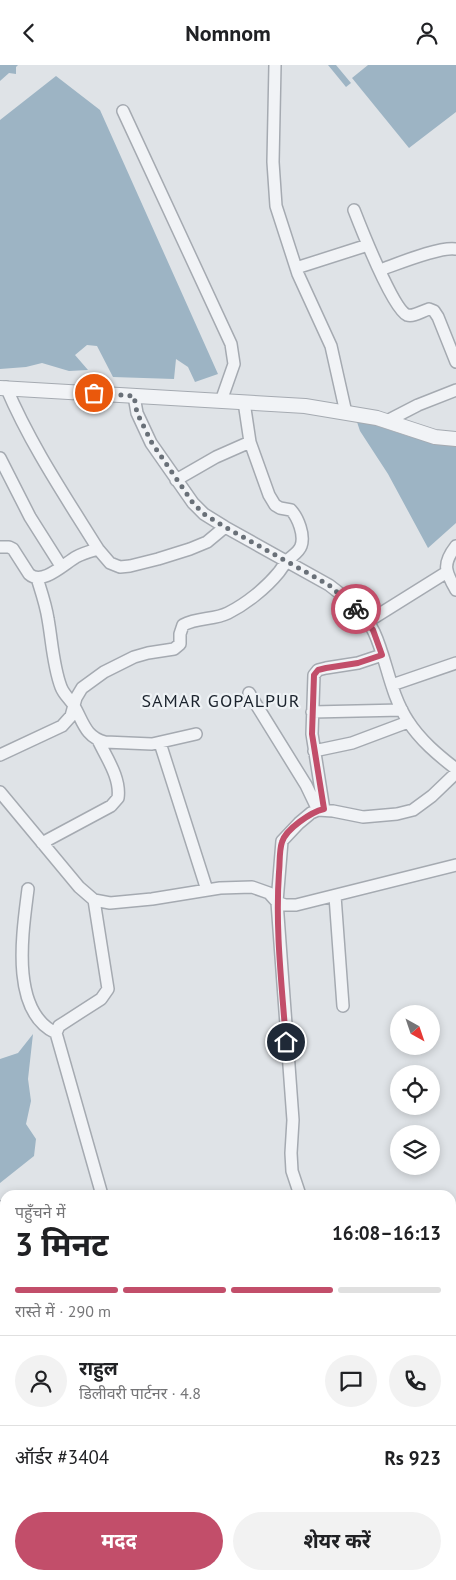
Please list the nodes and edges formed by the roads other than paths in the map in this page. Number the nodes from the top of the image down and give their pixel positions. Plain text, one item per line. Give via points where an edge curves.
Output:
1 (275, 65) edge
2 (122, 111) dead end
3 (354, 211) dead end
4 (368, 245) junction
5 (456, 249) edge
6 (296, 268) junction
7 (380, 269) junction
8 (456, 362) edge
9 (3, 388) edge
10 (456, 390) edge
11 (134, 396) junction
12 (220, 401) junction
13 (244, 402) junction
14 (346, 413) junction
15 (387, 421) junction
16 (456, 439) edge
17 (250, 441) junction
18 (0, 458) edge
19 (3, 470) edge
20 (176, 480) junction
21 (225, 527) junction
22 (456, 546) edge
23 (0, 547) edge
24 (98, 549) junction
25 (286, 561) junction
26 (62, 566) junction
27 (447, 572) junction
28 (37, 578) junction
29 (456, 590) edge
30 (367, 622) junction
31 (382, 655) junction
32 (456, 663) edge
33 (392, 685) junction
34 (249, 693) dead end
35 (73, 705) junction
36 (402, 710) junction
37 (312, 711) junction
38 (408, 722) junction
39 (196, 734) dead end
40 (98, 740) junction
41 (160, 743) junction
42 (314, 751) junction
43 (0, 755) edge
44 (456, 771) edge
45 (0, 792) edge
46 (321, 810) junction
47 (42, 843) junction
48 (456, 865) edge
49 (28, 889) dead end
50 (207, 889) junction
51 (335, 896) junction
52 (94, 900) junction
53 (277, 902) junction
54 (343, 1006) dead end
55 (56, 1033) junction
56 (101, 1190) edge
57 (298, 1190) edge

1 - 6 street via 274,195
2 - 12 street via 231,344 234,364
3 - 4 street
4 - 6 street
4 - 7 street
5 - 7 street via 440,250
6 - 14 street via 331,346
7 - 8 street via 397,305 405,314 414,315 429,309 434,311
9 - 11 street
9 - 24 street
10 - 15 street
11 - 12 street
11 - 20 street via 144,429
12 - 13 street
13 - 14 street
13 - 17 street
14 - 15 street
15 - 16 street via 435,437
17 - 20 street
17 - 25 street via 272,502 291,510 301,530 302,545
18 - 19 street
19 - 26 street
20 - 21 street via 204,514
21 - 24 street via 206,542 190,549 130,566 110,563
21 - 25 street
22 - 27 street via 446,563
23 - 28 street via 13,549 30,574
24 - 26 street
25 - 30 street via 340,593
25 - 35 street via 279,572 234,610 183,625 178,648 134,657 104,672 82,689
26 - 28 street
27 - 29 street
27 - 30 street
28 - 35 street via 48,615 57,675
30 - 31 street
31 - 33 street
31 - 37 street via 318,670 313,679
32 - 33 street
33 - 36 street
34 - 46 street
35 - 40 street via 85,728
35 - 43 street via 71,716 62,725
36 - 37 street
36 - 38 street
37 - 42 street
38 - 42 street via 352,743
38 - 44 street via 427,745
39 - 41 street
40 - 41 street
40 - 47 street via 115,776 118,798 111,806
41 - 50 street
42 - 46 street
44 - 46 street via 422,804 407,812 363,817
45 - 47 street
46 - 53 street via 311,813 282,841
47 - 52 street
48 - 51 street
49 - 55 street via 21,947 27,993 40,1024
50 - 52 street via 130,902
50 - 53 street via 252,887 269,893
51 - 53 street via 296,905
51 - 54 street
52 - 55 street via 108,989 101,999 59,1026
53 - 57 street via 293,1120 292,1171
55 - 56 street

